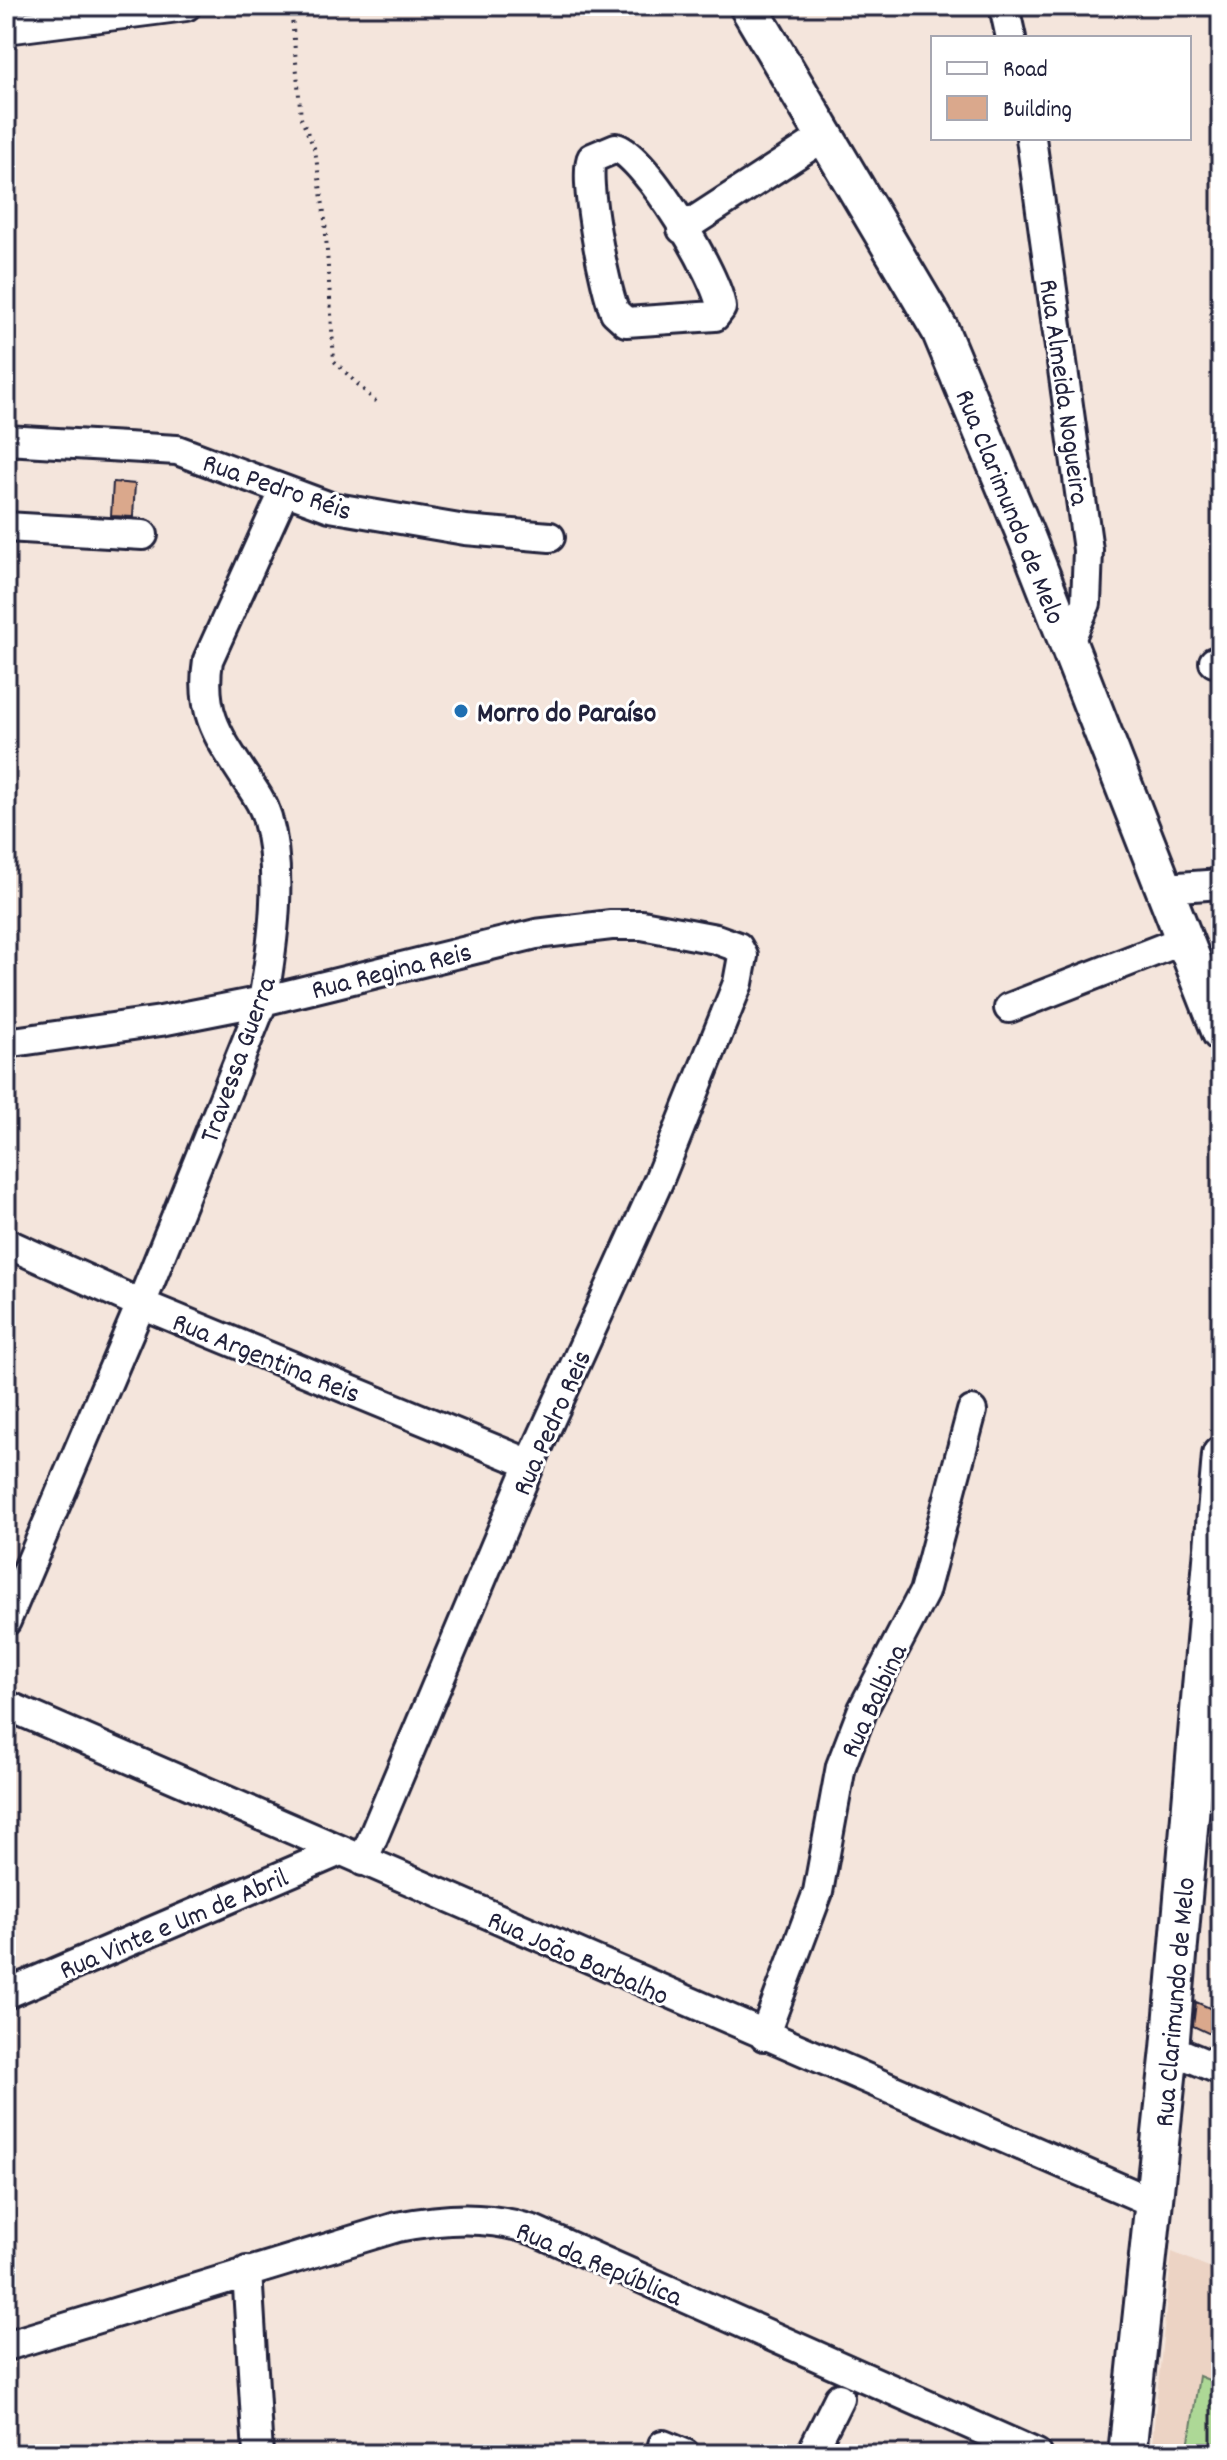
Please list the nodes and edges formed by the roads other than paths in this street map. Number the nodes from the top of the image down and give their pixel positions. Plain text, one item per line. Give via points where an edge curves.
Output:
1 (186, 6) edge
2 (748, 6) edge
3 (1004, 6) edge
4 (65, 14) edge
5 (6, 29) edge
6 (1011, 36) edge
7 (825, 136) junction
8 (1031, 140) edge
9 (682, 229) junction
10 (6, 440) edge
11 (284, 492) junction
12 (6, 527) edge
13 (143, 535) dead end
14 (550, 537) dead end
15 (1068, 644) junction
16 (1221, 884) edge
17 (1165, 888) junction
18 (1186, 939) junction
19 (738, 983) joint
20 (263, 1001) junction
21 (1009, 1008) dead end
22 (1221, 1033) edge
23 (6, 1043) edge
24 (6, 1243) edge
25 (141, 1304) junction
26 (972, 1411) dead end
27 (1221, 1455) edge
28 (530, 1464) junction
29 (6, 1621) edge
30 (6, 1705) edge
31 (352, 1856) junction
32 (6, 1994) edge
33 (764, 2036) junction
34 (1170, 2049) junction
35 (1221, 2070) edge
36 (1154, 2203) junction
37 (247, 2271) junction
38 (6, 2346) edge
39 (839, 2398) dead end
40 (258, 2454) edge
41 (811, 2454) edge
42 (1037, 2454) edge
43 (1127, 2454) edge

1 - 4 street
2 - 7 main road, Rua Clarimundo de Melo
3 - 6 street
4 - 5 street
7 - 9 street
7 - 15 main road, Rua Clarimundo de Melo via 940,330
8 - 15 street, Rua Almeida Nogueira via 1088,550 1086,603
9 - 9 street via 644,170 622,149 606,150 589,161 612,306 622,321 706,318 719,312 719,294
10 - 11 street, Rua Pedro Réis via 177,450
11 - 14 street, Rua Pedro Réis via 367,515
11 - 20 street, Travessa Guerra via 208,660 204,687 213,726 259,800 271,838 273,949
12 - 13 street
15 - 17 main road, Rua Clarimundo de Melo
16 - 17 street
17 - 18 main road, Rua Clarimundo de Melo
18 - 21 street
18 - 22 main road, Rua Clarimundo de Melo
19 - 20 street, Rua Regina Reis via 743,956 738,947 642,925 611,925 536,934
19 - 28 street, Rua Pedro Reis via 658,1182
20 - 23 street, Rua Regina Reis
20 - 25 street, Travessa Guerra
24 - 25 street, Rua Argentina Reis
25 - 28 street, Rua Argentina Reis
25 - 29 street, Travessa Guerra
26 - 33 street, Rua Balbina via 924,1592 863,1709 841,1766 818,1892
27 - 34 main road, Rua Clarimundo de Melo
28 - 31 street, Rua Pedro Reis
30 - 31 street, Rua João Barbalho
31 - 32 street, Rua Vinte e Um de Abril
31 - 33 street, Rua João Barbalho
33 - 36 street, Rua João Barbalho
34 - 35 street
34 - 36 main road, Rua Clarimundo de Melo
36 - 43 main road, Rua Clarimundo de Melo
37 - 38 street, Rua da República
37 - 40 street
37 - 42 street, Rua da República via 397,2227 440,2219 502,2220
39 - 41 street

